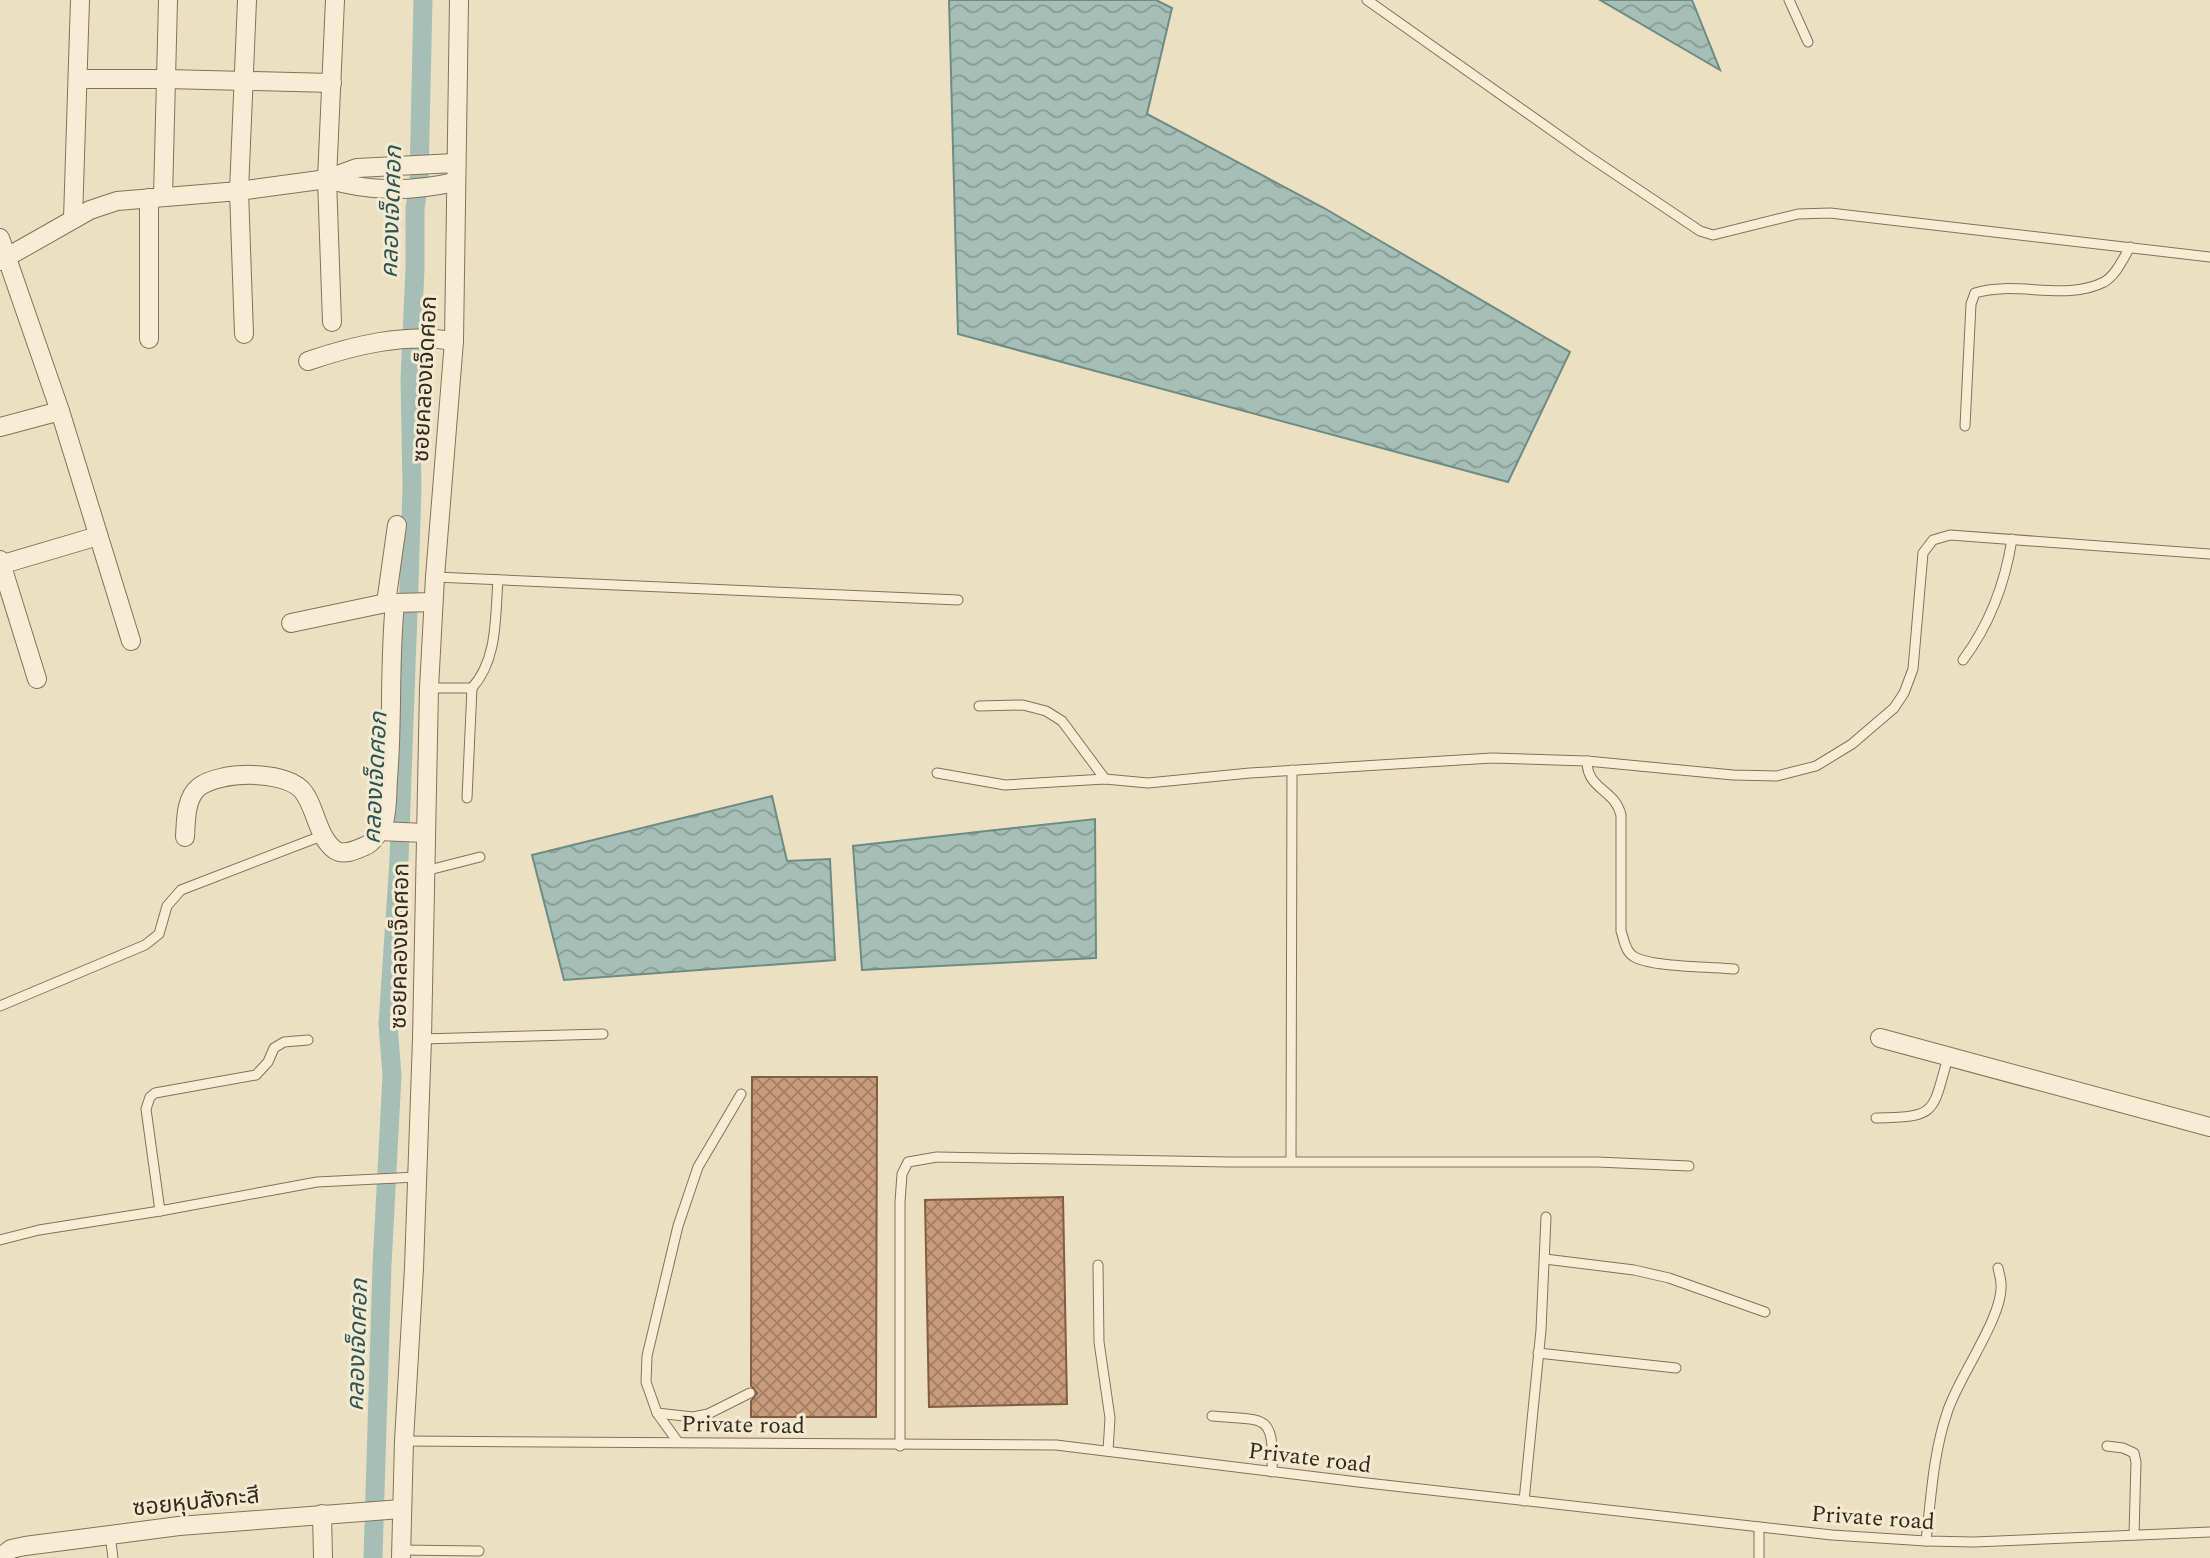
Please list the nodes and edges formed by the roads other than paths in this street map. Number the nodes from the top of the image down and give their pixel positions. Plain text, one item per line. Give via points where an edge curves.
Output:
1 (80, 0) edge
2 (168, 0) edge
3 (247, 0) edge
4 (335, 0) edge
5 (459, 0) edge
6 (1367, 0) edge
7 (1789, 0) edge
8 (1808, 42) dead end
9 (78, 79) junction
10 (166, 79) junction
11 (243, 82) junction
12 (332, 83) junction
13 (455, 163) junction
14 (327, 179) junction
15 (447, 184) junction
16 (239, 191) junction
17 (156, 197) junction
18 (73, 219) junction
19 (0, 237) edge
20 (2130, 247) junction
21 (2210, 257) edge
22 (4, 259) edge
23 (332, 323) dead end
24 (244, 334) dead end
25 (149, 339) dead end
26 (454, 341) junction
27 (308, 361) dead end
28 (60, 411) junction
29 (1965, 426) dead end
30 (0, 427) edge
31 (397, 526) dead end
32 (98, 536) junction
33 (2012, 539) junction
34 (2210, 554) edge
35 (0, 563) edge
36 (435, 577) junction
37 (498, 580) junction
38 (958, 600) dead end
39 (406, 602) junction
40 (291, 623) dead end
41 (131, 641) dead end
42 (1963, 660) dead end
43 (37, 679) dead end
44 (429, 688) junction
45 (472, 688) junction
46 (979, 706) dead end
47 (1587, 761) junction
48 (1292, 770) junction
49 (937, 773) dead end
50 (1105, 779) junction
51 (467, 798) dead end
52 (385, 832) junction
53 (424, 834) junction
54 (324, 835) junction
55 (185, 837) dead end
56 (480, 857) dead end
57 (425, 871) junction
58 (1734, 969) dead end
59 (0, 1006) edge
60 (603, 1034) dead end
61 (1880, 1038) dead end
62 (422, 1039) junction
63 (307, 1040) dead end
64 (1948, 1058) junction
65 (741, 1094) dead end
66 (1875, 1118) dead end
67 (2210, 1126) edge
68 (1291, 1161) junction
69 (1689, 1166) dead end
70 (417, 1177) junction
71 (160, 1211) junction
72 (1546, 1217) dead end
73 (0, 1240) edge
74 (1545, 1259) junction
75 (1098, 1265) dead end
76 (1997, 1268) dead end
77 (1765, 1312) dead end
78 (1538, 1353) junction
79 (1676, 1368) dead end
80 (750, 1393) dead end
81 (657, 1413) junction
82 (1212, 1416) dead end
83 (404, 1441) junction
84 (678, 1442) junction
85 (900, 1446) junction
86 (2107, 1446) dead end
87 (1108, 1451) junction
88 (1272, 1472) junction
89 (1524, 1501) junction
90 (396, 1510) junction
91 (322, 1514) junction
92 (1759, 1527) junction
93 (2210, 1532) edge
94 (110, 1535) junction
95 (2134, 1535) junction
96 (1926, 1541) junction
97 (479, 1551) dead end
98 (401, 1554) edge
99 (1, 1558) edge
100 (113, 1558) edge
101 (323, 1558) edge
102 (1759, 1558) edge

1 - 9 street
2 - 10 street
3 - 11 street
4 - 12 street
5 - 13 street, ซอยคลองเจ็ดศอก
6 - 20 lane via 1700,231 1713,235 1798,214 1830,213
7 - 8 lane
9 - 10 street
9 - 18 street
10 - 11 street
10 - 17 street
11 - 12 street
11 - 16 street
12 - 14 street
13 - 14 street via 358,168
13 - 15 street, ซอยคลองเจ็ดศอก
14 - 15 street via 357,188
14 - 16 street
14 - 23 street
15 - 26 street, ซอยคลองเจ็ดศอก
16 - 17 street
16 - 24 street
17 - 18 street via 117,201
17 - 25 street
18 - 22 street
19 - 22 street
20 - 21 lane
20 - 29 lane via 2117,270 2095,284 2065,290 1990,288 1975,293
22 - 28 street
26 - 27 street via 384,341
26 - 36 street, ซอยคลองเจ็ดศอก
28 - 30 street
28 - 32 street
31 - 39 street
32 - 35 street
32 - 41 street
33 - 34 lane
33 - 42 lane via 1991,614
33 - 47 lane via 1950,535 1933,540 1923,554 1913,669 1904,693 1894,708 1852,744 1816,766 1777,776
35 - 43 street
36 - 37 lane
36 - 39 street, ซอยคลองเจ็ดศอก
37 - 38 lane
37 - 45 lane via 491,656
39 - 40 street
39 - 44 street, ซอยคลองเจ็ดศอก
39 - 52 street via 390,664
44 - 45 lane
44 - 53 street, ซอยคลองเจ็ดศอก
45 - 51 lane
46 - 50 lane via 1023,705 1046,711 1062,721
47 - 48 lane via 1492,758
47 - 58 lane via 1591,780 1619,805 1621,931 1626,947 1633,956 1656,963
48 - 50 lane via 1148,783
48 - 68 lane
49 - 50 lane via 1005,785
52 - 53 street
52 - 54 street via 346,853 335,850
53 - 57 street, ซอยคลองเจ็ดศอก
54 - 55 street via 300,789 284,779 258,774 215,780 197,788 188,805
54 - 59 lane via 181,890 167,906 159,934 145,945
56 - 57 lane
57 - 62 street, ซอยคลองเจ็ดศอก
60 - 62 lane
61 - 64 street
62 - 70 street, ซอยคลองเจ็ดศอก
63 - 71 lane via 274,1048 256,1075 150,1097 146,1109
64 - 66 lane via 1929,1110 1914,1117
64 - 67 street
65 - 81 lane via 698,1167 678,1226 647,1356 646,1382
68 - 69 lane
68 - 85 lane via 937,1157 908,1162 902,1174 900,1202
70 - 71 lane via 317,1182
70 - 83 street, ซอยคลองเจ็ดศอก
71 - 73 lane
72 - 74 lane
74 - 77 lane via 1669,1278
74 - 78 lane
75 - 87 lane via 1100,1342 1110,1418
76 - 96 lane via 2002,1286 1990,1326 1947,1412 1936,1456
78 - 79 lane
78 - 89 lane
80 - 81 lane via 693,1417
81 - 84 lane
82 - 88 lane via 1257,1420 1268,1426 1273,1439
83 - 84 lane, Private road
83 - 90 street, ซอยคลองเจ็ดศอก
84 - 85 lane, Private road
85 - 87 lane, Private road via 1056,1445
86 - 95 lane via 2134,1453
87 - 88 lane, Private road
88 - 89 lane, Private road
89 - 92 lane, Private road
90 - 91 street, ซอยหุบสังกะสี
90 - 98 street, ซอยคลองเจ็ดศอก
91 - 94 street, ซอยหุบสังกะสี
91 - 101 street
92 - 96 lane, Private road
92 - 102 lane
93 - 95 lane, Private road
94 - 99 street, ซอยหุบสังกะสี via 25,1546 11,1549
94 - 100 lane
95 - 96 lane, Private road
97 - 98 lane

